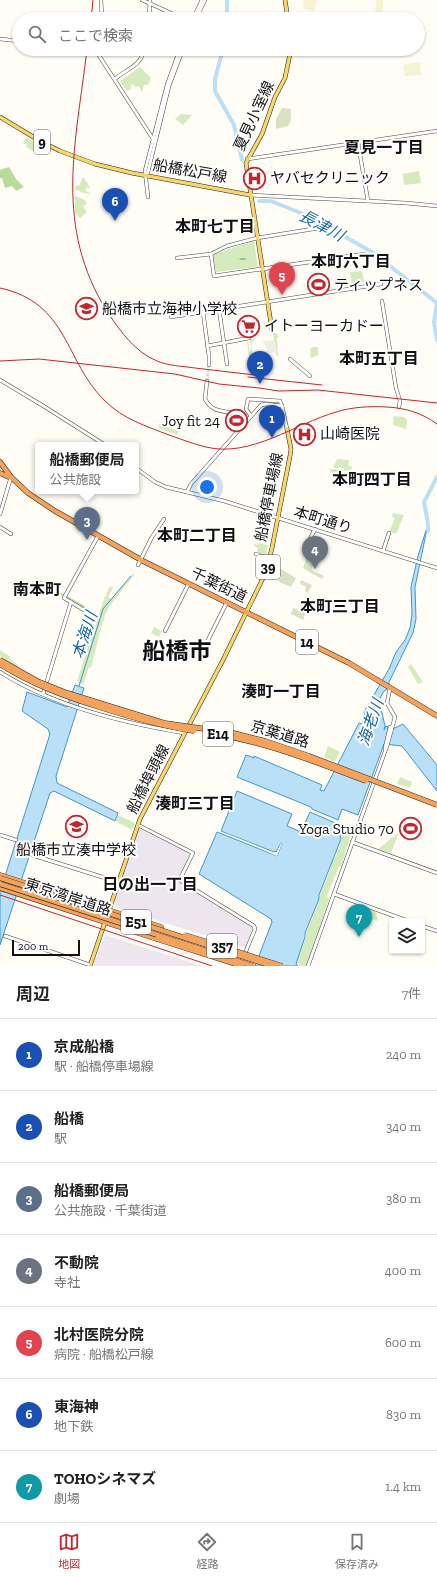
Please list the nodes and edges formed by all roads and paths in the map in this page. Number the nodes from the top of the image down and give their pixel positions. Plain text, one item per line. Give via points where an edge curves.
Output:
1 (101, 0) edge
2 (142, 0) edge
3 (203, 0) edge
4 (285, 0) edge
5 (150, 2) edge
6 (102, 12) edge
7 (149, 12) edge
8 (170, 12) edge
9 (198, 12) edge
10 (287, 12) edge
11 (0, 39) edge
12 (12, 40) edge
13 (100, 56) edge
14 (142, 56) edge
15 (178, 56) edge
16 (180, 56) edge
17 (289, 56) edge
18 (176, 64) junction
19 (115, 79) junction
20 (0, 117) edge
21 (437, 131) edge
22 (154, 140) junction
23 (358, 143) junction
24 (246, 159) junction
25 (146, 176) junction
26 (250, 195) junction
27 (148, 197) dead end
28 (368, 201) junction
29 (437, 206) edge
30 (325, 227) dead end
31 (257, 238) junction
32 (211, 254) junction
33 (364, 254) dead end
34 (177, 258) dead end
35 (262, 269) junction
36 (381, 284) dead end
37 (382, 301) dead end
38 (268, 302) junction
39 (219, 309) junction
40 (203, 312) junction
41 (171, 318) dead end
42 (272, 330) dead end
43 (249, 338) dead end
44 (224, 342) junction
45 (207, 346) junction
46 (290, 359) dead end
47 (227, 364) dead end
48 (208, 366) tunnel mouth
49 (310, 376) dead end
50 (0, 380) edge
51 (207, 381) tunnel mouth
52 (282, 406) junction
53 (400, 406) dead end
54 (251, 416) junction
55 (247, 421) junction
56 (287, 429) joint
57 (100, 442) edge
58 (1, 463) edge
59 (0, 469) edge
60 (139, 470) edge
61 (0, 474) edge
62 (11, 477) junction
63 (187, 492) junction
64 (0, 514) edge
65 (278, 517) junction
66 (164, 519) dead end
67 (0, 528) edge
68 (315, 529) junction
69 (389, 533) dead end
70 (12, 534) dead end
71 (98, 536) junction
72 (308, 542) dead end
73 (383, 550) junction
74 (256, 554) dead end
75 (269, 559) junction
76 (139, 562) junction
77 (437, 568) edge
78 (189, 583) junction
79 (71, 602) junction
80 (227, 602) junction
81 (246, 612) junction
82 (94, 616) dead end
83 (166, 631) dead end
84 (205, 646) dead end
85 (0, 660) edge
86 (0, 664) edge
87 (0, 672) edge
88 (389, 687) junction
89 (43, 694) junction
90 (437, 716) edge
91 (184, 734) junction
92 (437, 805) edge
93 (437, 808) edge
94 (138, 825) junction
95 (0, 835) edge
96 (16, 840) dead end
97 (352, 842) junction
98 (32, 855) dead end
99 (437, 873) edge
100 (0, 875) edge
101 (0, 878) edge
102 (118, 882) junction
103 (0, 884) edge
104 (0, 888) edge
105 (334, 894) junction
106 (109, 910) junction
107 (400, 918) edge
108 (105, 922) junction
109 (425, 927) edge
110 (437, 932) edge
111 (6, 936) dead end
112 (90, 965) edge
113 (241, 966) edge
114 (253, 966) edge
115 (272, 966) edge
116 (282, 966) edge
117 (308, 966) edge

1 - 6 street
2 - 5 street
3 - 9 street
4 - 10 main road
5 - 7 street
5 - 8 street
11 - 12 street
13 - 19 street
14 - 19 street via 141,60
15 - 18 street
16 - 18 street
17 - 24 main road, 夏見小室線 via 283,80 262,134
18 - 22 street
19 - 22 street
20 - 25 main road, 船橋松戸線 / 9 via 66,154 94,164
21 - 23 street
22 - 25 street via 145,171
23 - 24 street
23 - 28 street
24 - 26 main road, 夏見小室線
25 - 26 main road, 船橋松戸線 / 9
25 - 27 street
26 - 28 street
26 - 31 main road
28 - 29 street
30 - 31 street
31 - 32 street via 227,246
31 - 35 main road
32 - 34 street
32 - 35 street via 214,276
33 - 35 street
35 - 38 main road
36 - 38 street
37 - 53 street
38 - 39 street
38 - 42 main road
39 - 40 street
39 - 44 street
40 - 41 street
40 - 45 street
43 - 44 street
44 - 45 street
44 - 47 street
45 - 48 street
46 - 49 street
50 - 57 street
51 - 55 street via 205,399 209,405 216,410 238,415
52 - 54 street via 262,404
52 - 54 street via 280,401 249,399 246,409
52 - 56 street
54 - 55 street
55 - 63 street via 191,484
56 - 65 main road, 船橋停車場線 / 39 via 290,453
58 - 59 highway
58 - 62 highway, 千葉街道 / 14
60 - 63 street, 本町通り via 161,485
61 - 62 highway
62 - 64 street
62 - 71 highway, 千葉街道 / 14 via 32,497
63 - 65 street, 本町通り
65 - 68 street, 本町通り
65 - 75 main road, 船橋停車場線 / 39
66 - 76 street
67 - 70 street
68 - 72 street
68 - 73 street, 本町通り
69 - 73 street
71 - 76 highway, 千葉街道 / 14
71 - 79 street via 64,598
73 - 77 street, 本町通り
74 - 75 street
75 - 81 main road, 船橋停車場線 / 39 via 263,578
76 - 78 highway, 千葉街道 / 14
78 - 80 highway, 千葉街道 / 14
78 - 83 street
79 - 82 street
79 - 89 street
80 - 81 highway, 千葉街道 / 14
80 - 84 street
81 - 88 highway, 千葉街道 / 14 via 349,663
81 - 91 main road, 船橋埠頭線
85 - 92 highway, 京葉道路 / E14, bridge via 37,681 67,693 164,723 233,733 265,741
86 - 93 highway, 京葉道路 / E14, bridge via 34,684 66,696 158,725 264,744
87 - 89 street
88 - 90 highway, 千葉街道 / 14
88 - 97 street via 387,701 395,716
89 - 91 street via 118,719
91 - 94 main road, 船橋埠頭線
94 - 102 main road, 船橋埠頭線
94 - 113 street via 193,853 181,881 254,926
95 - 96 street
97 - 99 street
97 - 105 street
98 - 102 street
100 - 106 highway, 東京湾岸道路 / 357, bridge
101 - 115 highway, E51, bridge
102 - 106 main road, 船橋埠頭線
103 - 114 highway, E51, bridge
104 - 108 highway, 東京湾岸道路 / 357
105 - 107 street
105 - 117 street
106 - 108 main road, 船橋埠頭線
106 - 116 highway, 東京湾岸道路 / 357, bridge
108 - 112 main road, 船橋埠頭線
108 - 113 highway, 東京湾岸道路 / 357, bridge
109 - 110 street
111 - 112 street

